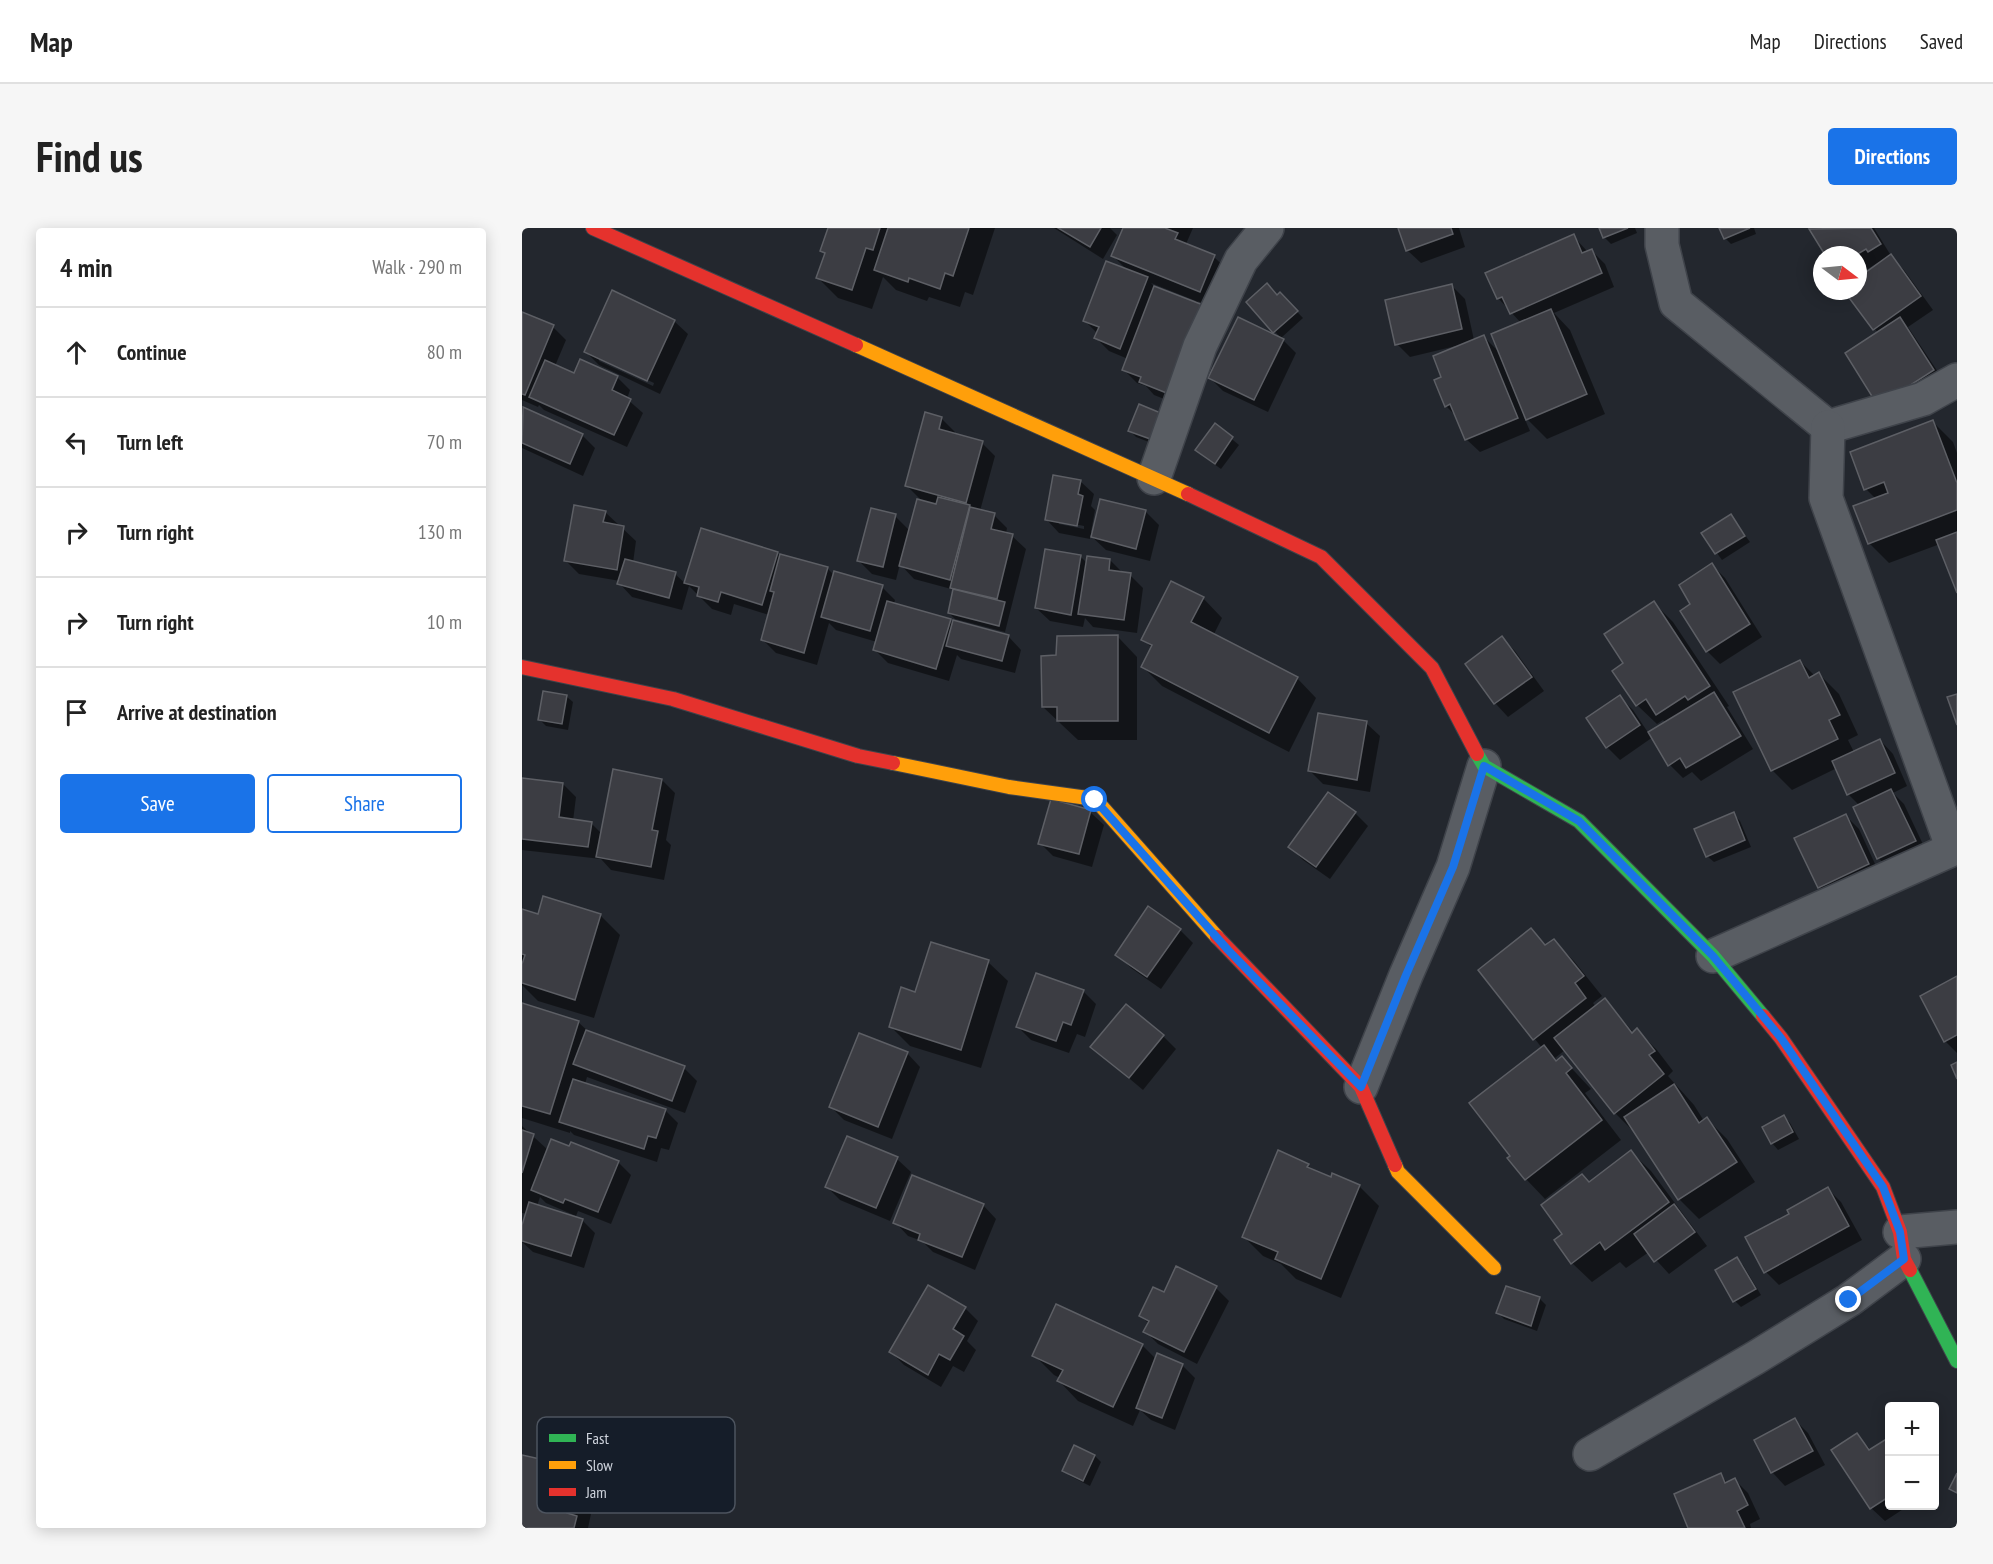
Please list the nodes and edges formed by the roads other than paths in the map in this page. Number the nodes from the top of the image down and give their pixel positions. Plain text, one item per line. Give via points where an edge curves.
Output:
1 (593, 228) edge
2 (1267, 228) edge
3 (1662, 228) edge
4 (1957, 380) edge
5 (1828, 427) junction
6 (1154, 478) junction
7 (522, 667) edge
8 (1484, 766) junction
9 (1955, 848) edge
10 (1713, 956) junction
11 (1361, 1087) junction
12 (1957, 1227) edge
13 (1902, 1245) junction
14 (1494, 1268) dead end
15 (1957, 1361) edge
16 (1590, 1454) dead end

1 - 6 street
2 - 6 street via 1241,260 1200,346
3 - 5 street via 1662,245 1676,303
4 - 5 street via 1923,399
5 - 9 street via 1826,498
6 - 8 street via 1321,557 1432,668
7 - 11 street via 673,699 858,756 1095,800 1228,950
8 - 10 street via 1579,821
8 - 11 street via 1453,867
9 - 10 street
10 - 13 street via 1781,1038 1883,1187
11 - 14 street via 1398,1172
12 - 13 street
13 - 15 street
13 - 16 street via 1849,1300

